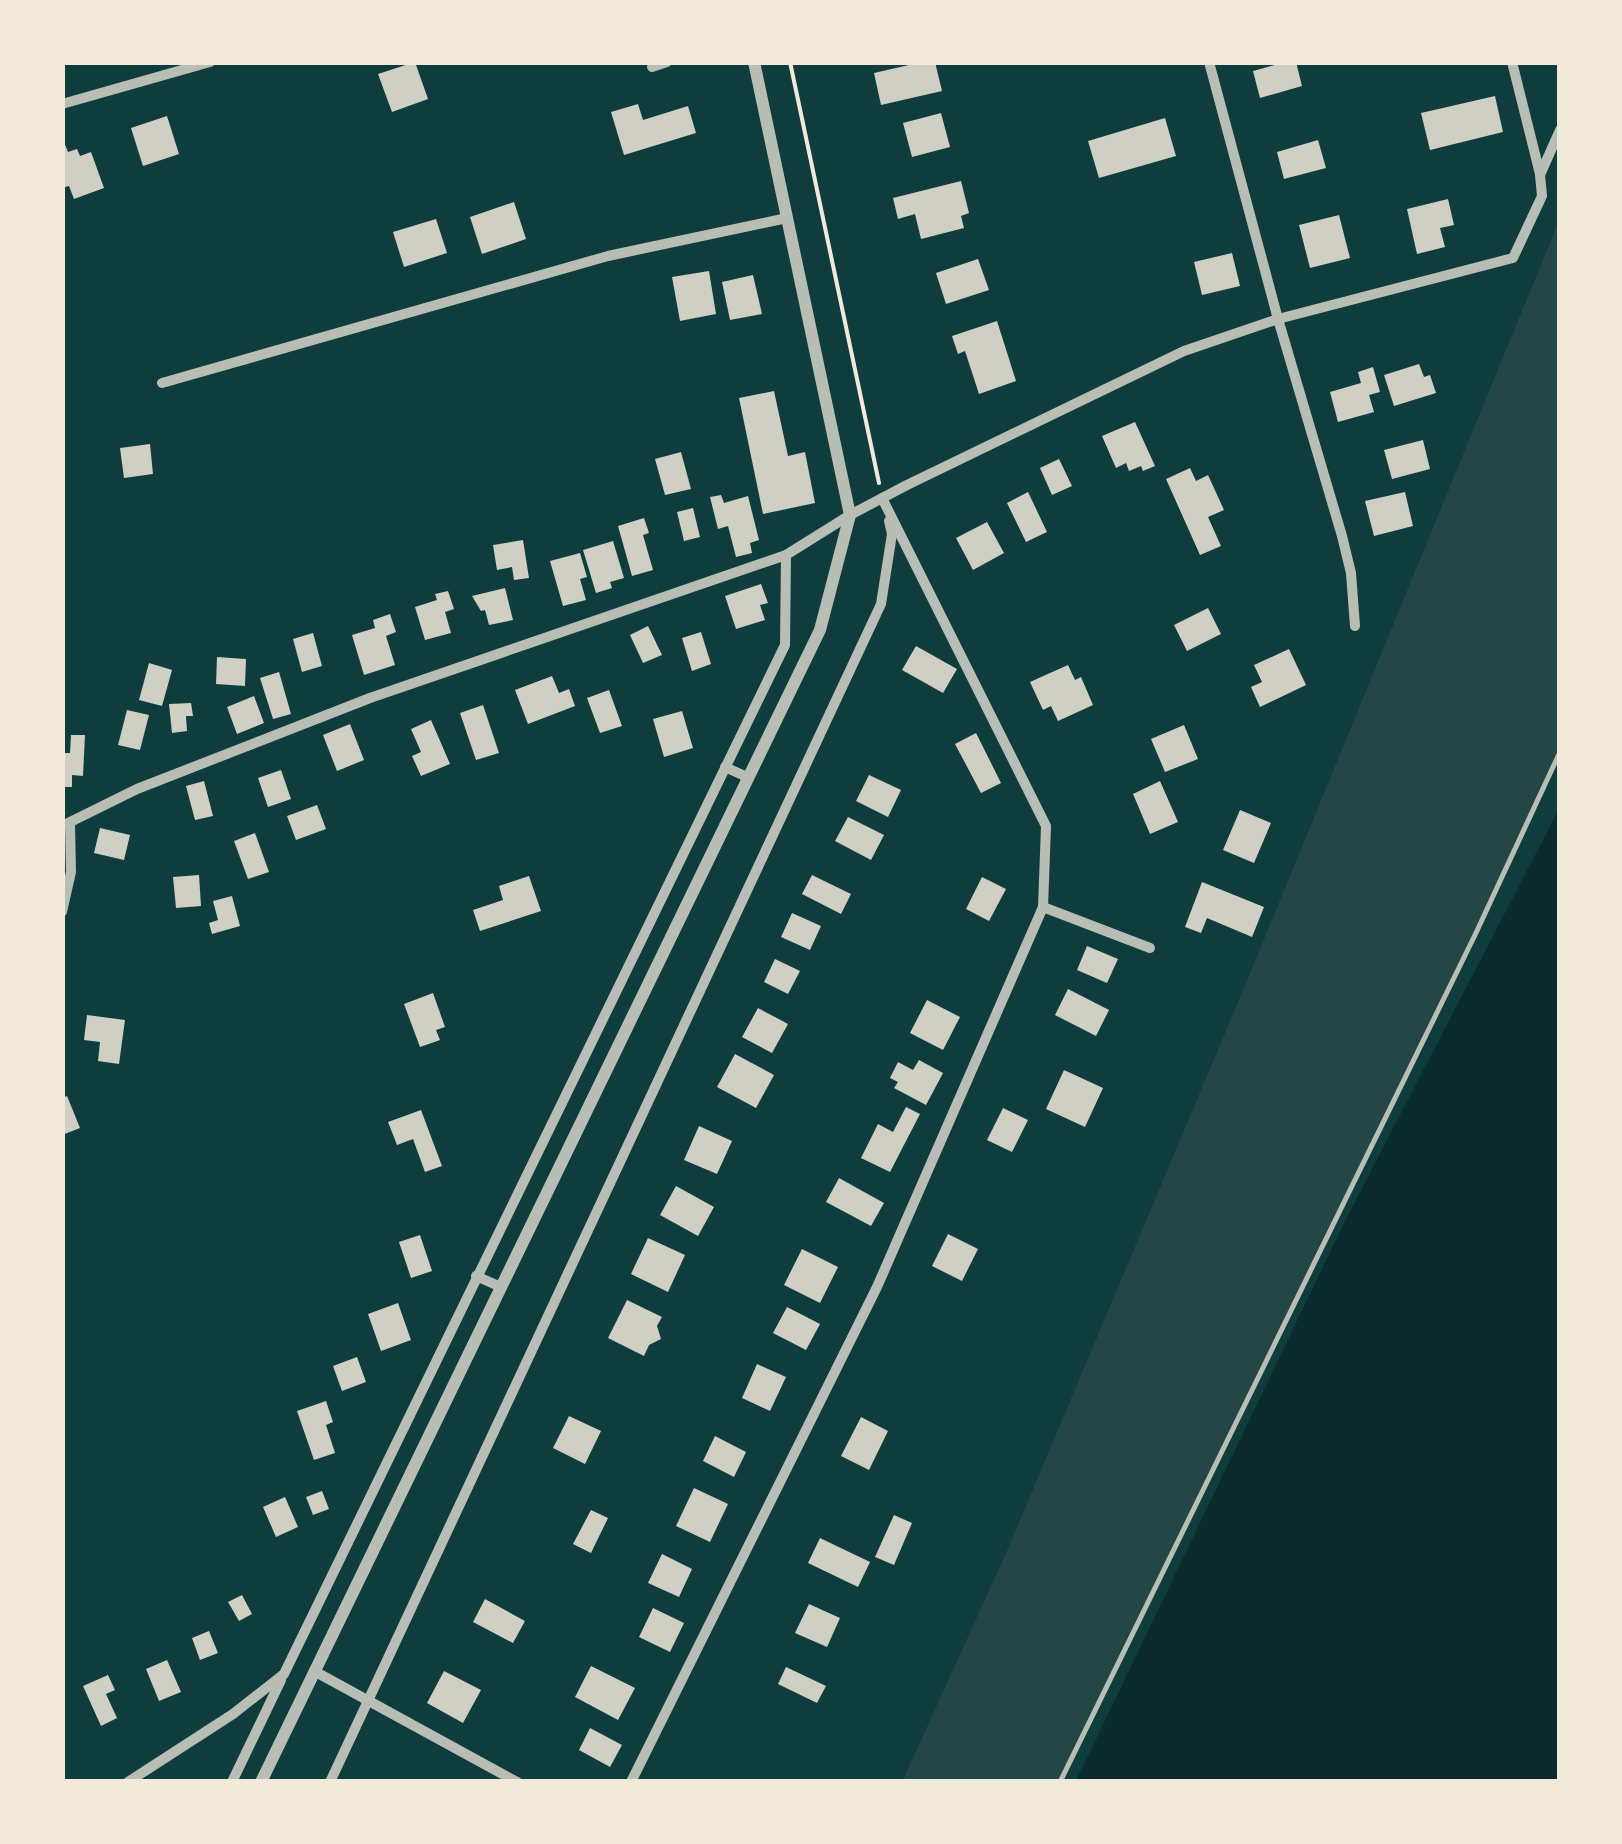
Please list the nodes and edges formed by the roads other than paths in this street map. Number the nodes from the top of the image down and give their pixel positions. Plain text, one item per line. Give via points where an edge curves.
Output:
1 (210, 62) edge
2 (667, 62) edge
3 (754, 62) edge
4 (1209, 62) edge
5 (1512, 62) edge
6 (652, 67) dead end
7 (62, 104) edge
8 (1560, 130) edge
9 (1540, 175) junction
10 (787, 218) junction
11 (1278, 320) junction
12 (162, 383) dead end
13 (882, 498) junction
14 (850, 515) junction
15 (786, 555) junction
16 (1355, 626) dead end
17 (1560, 752) edge
18 (725, 767) junction
19 (747, 777) junction
20 (66, 825) edge
21 (1043, 908) junction
22 (62, 912) edge
23 (1150, 948) dead end
24 (476, 1276) junction
25 (501, 1287) junction
26 (314, 1672) junction
27 (284, 1674) junction
28 (369, 1700) junction
29 (128, 1782) edge
30 (232, 1782) edge
31 (261, 1782) edge
32 (330, 1782) edge
33 (517, 1782) edge
34 (631, 1782) edge
35 (1060, 1782) edge

1 - 7 street
2 - 6 street
3 - 10 street
4 - 11 street
5 - 9 street
8 - 9 street
9 - 11 street via 1542,196 1513,258
10 - 12 street via 608,256
10 - 14 street
11 - 13 street via 1184,352
11 - 16 street via 1342,536
13 - 14 street
13 - 21 street via 1046,826
13 - 28 street via 892,534 880,604
14 - 15 street
14 - 19 street via 820,630
15 - 18 street via 784,645
15 - 20 street via 370,698 137,789
17 - 35 lane
18 - 19 street
18 - 24 street
19 - 25 street
20 - 22 street via 71,872
21 - 23 street
21 - 34 street via 876,1288
24 - 25 street
24 - 27 street
25 - 26 street
26 - 28 street
26 - 31 street
27 - 29 street
27 - 30 street
28 - 32 street
28 - 33 street

